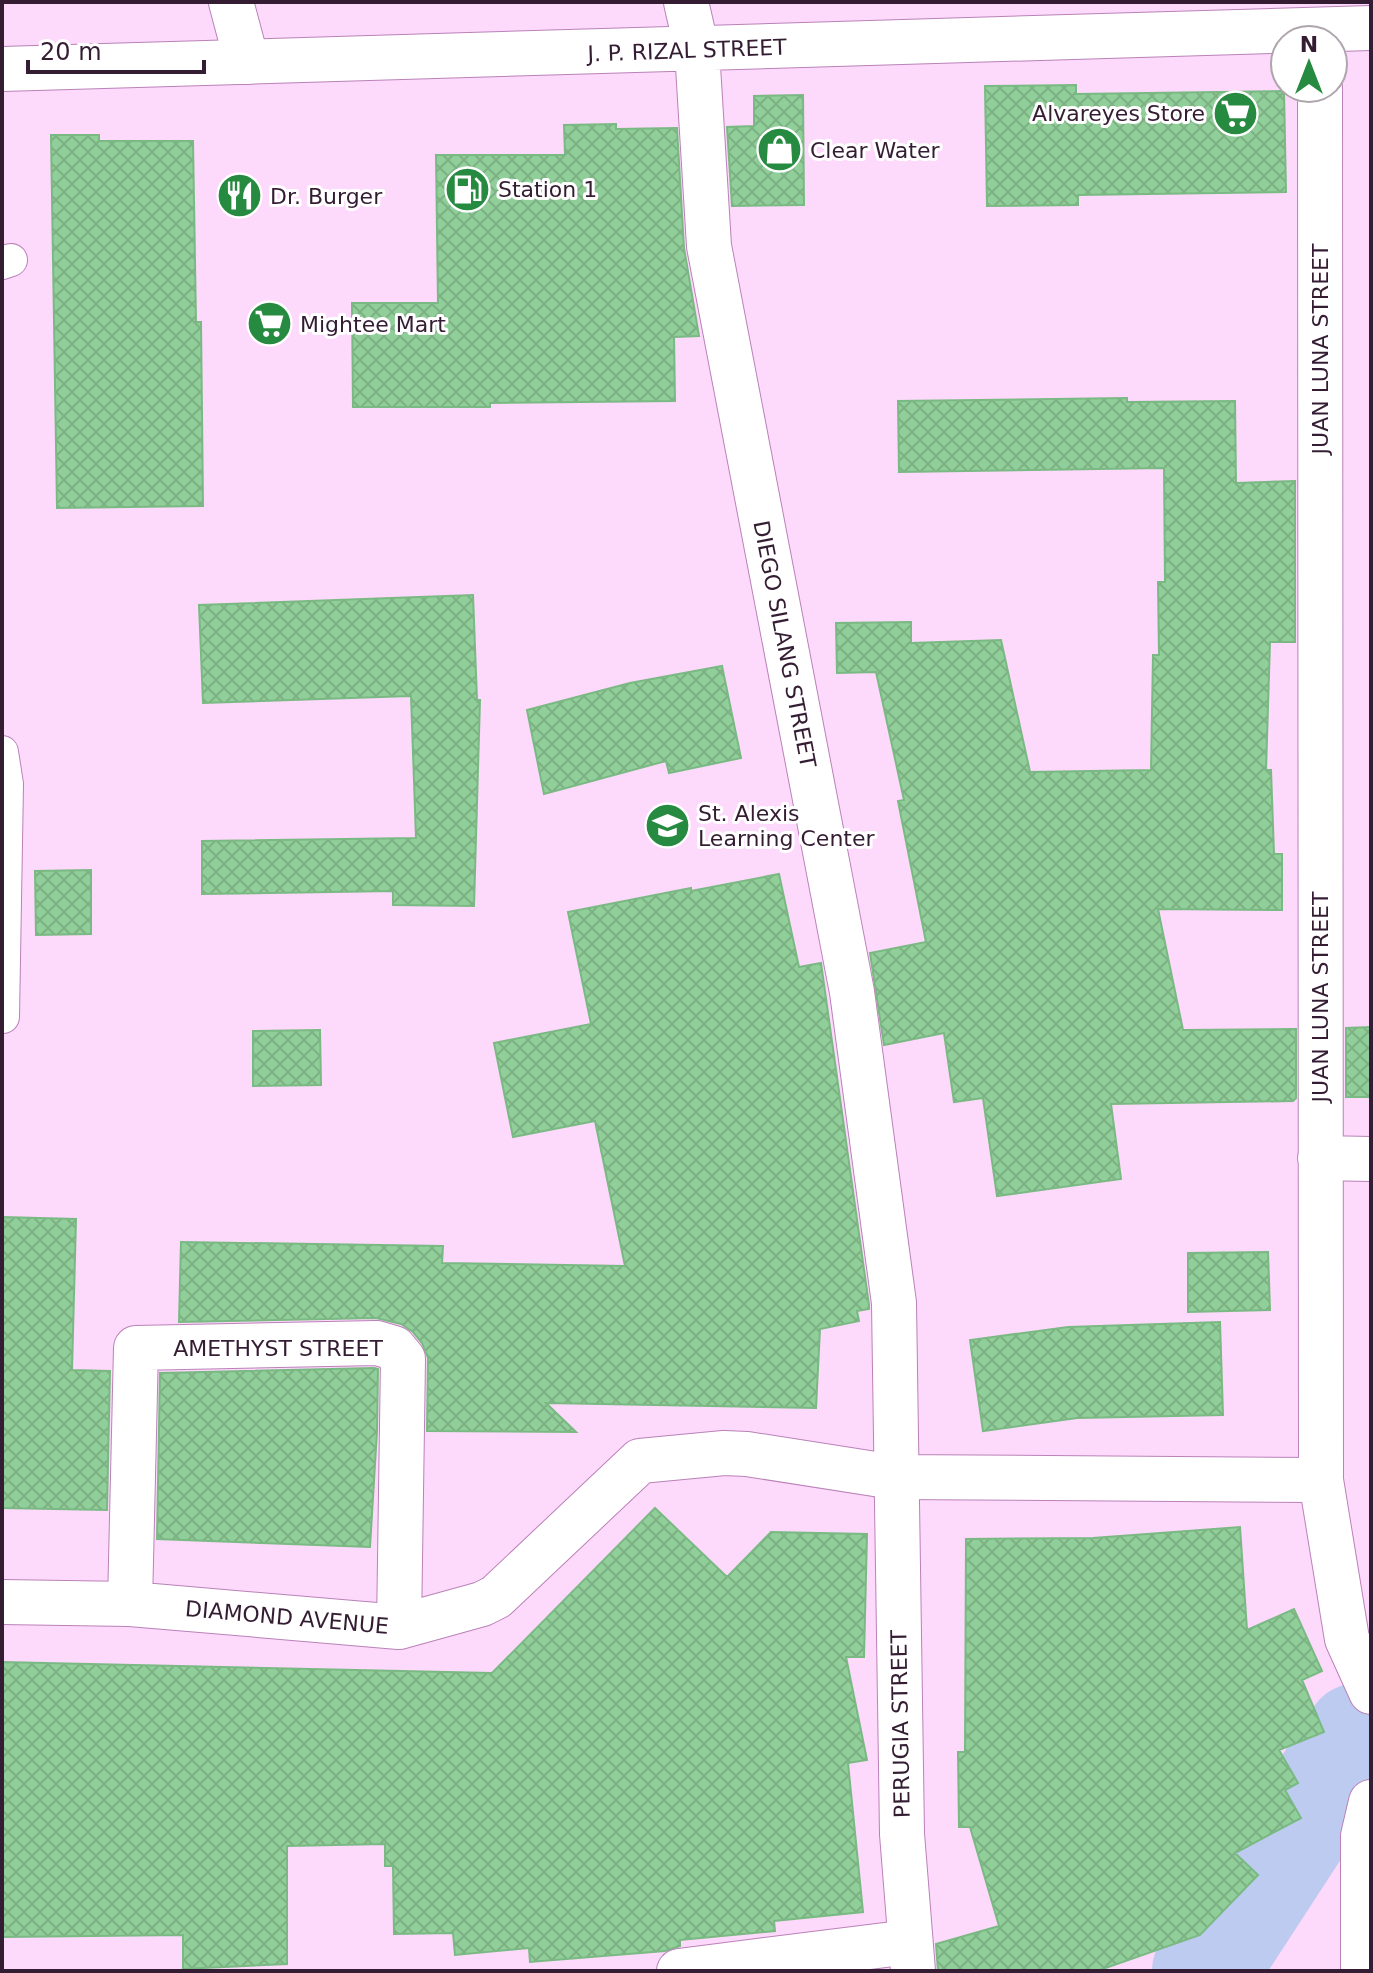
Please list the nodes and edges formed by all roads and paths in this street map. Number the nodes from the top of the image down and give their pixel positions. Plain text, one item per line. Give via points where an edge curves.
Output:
1 (231, 2) edge
2 (686, 2) edge
3 (1269, 26) edge
4 (1349, 26) edge
5 (1371, 28) edge
6 (697, 50) junction
7 (247, 62) junction
8 (2, 69) edge
9 (1320, 104) edge
10 (2, 752) edge
11 (3, 1017) edge
12 (1320, 1158) junction
13 (1371, 1159) edge
14 (894, 1477) junction
15 (1321, 1480) junction
16 (2, 1602) edge
17 (130, 1604) junction
18 (399, 1627) junction
19 (1371, 1692) edge
20 (1371, 1802) edge
21 (911, 1956) edge
22 (679, 1971) edge
23 (1363, 1971) edge

1 - 7 street
2 - 6 street, DIEGO SILANG STREET
3 - 6 street, J. P. RIZAL STREET
4 - 5 street, J. P. RIZAL STREET
6 - 7 street, J. P. RIZAL STREET
6 - 14 street, DIEGO SILANG STREET via 709,246 854,1007 894,1303
7 - 8 street, J. P. RIZAL STREET
9 - 12 street, JUAN LUNA STREET
10 - 11 lane via 7,784
12 - 13 street
12 - 15 street, JUAN LUNA STREET
14 - 15 street
14 - 18 street, DIAMOND AVENUE via 747,1454 640,1461 496,1597
14 - 21 street, PERUGIA STREET via 902,1834
15 - 19 street, JUAN LUNA STREET via 1347,1639
16 - 17 street, DIAMOND AVENUE
17 - 18 street, DIAMOND AVENUE
17 - 18 street, AMETHYST STREET via 136,1348 377,1343 394,1348 403,1359
20 - 23 street via 1363,1836
21 - 22 street

